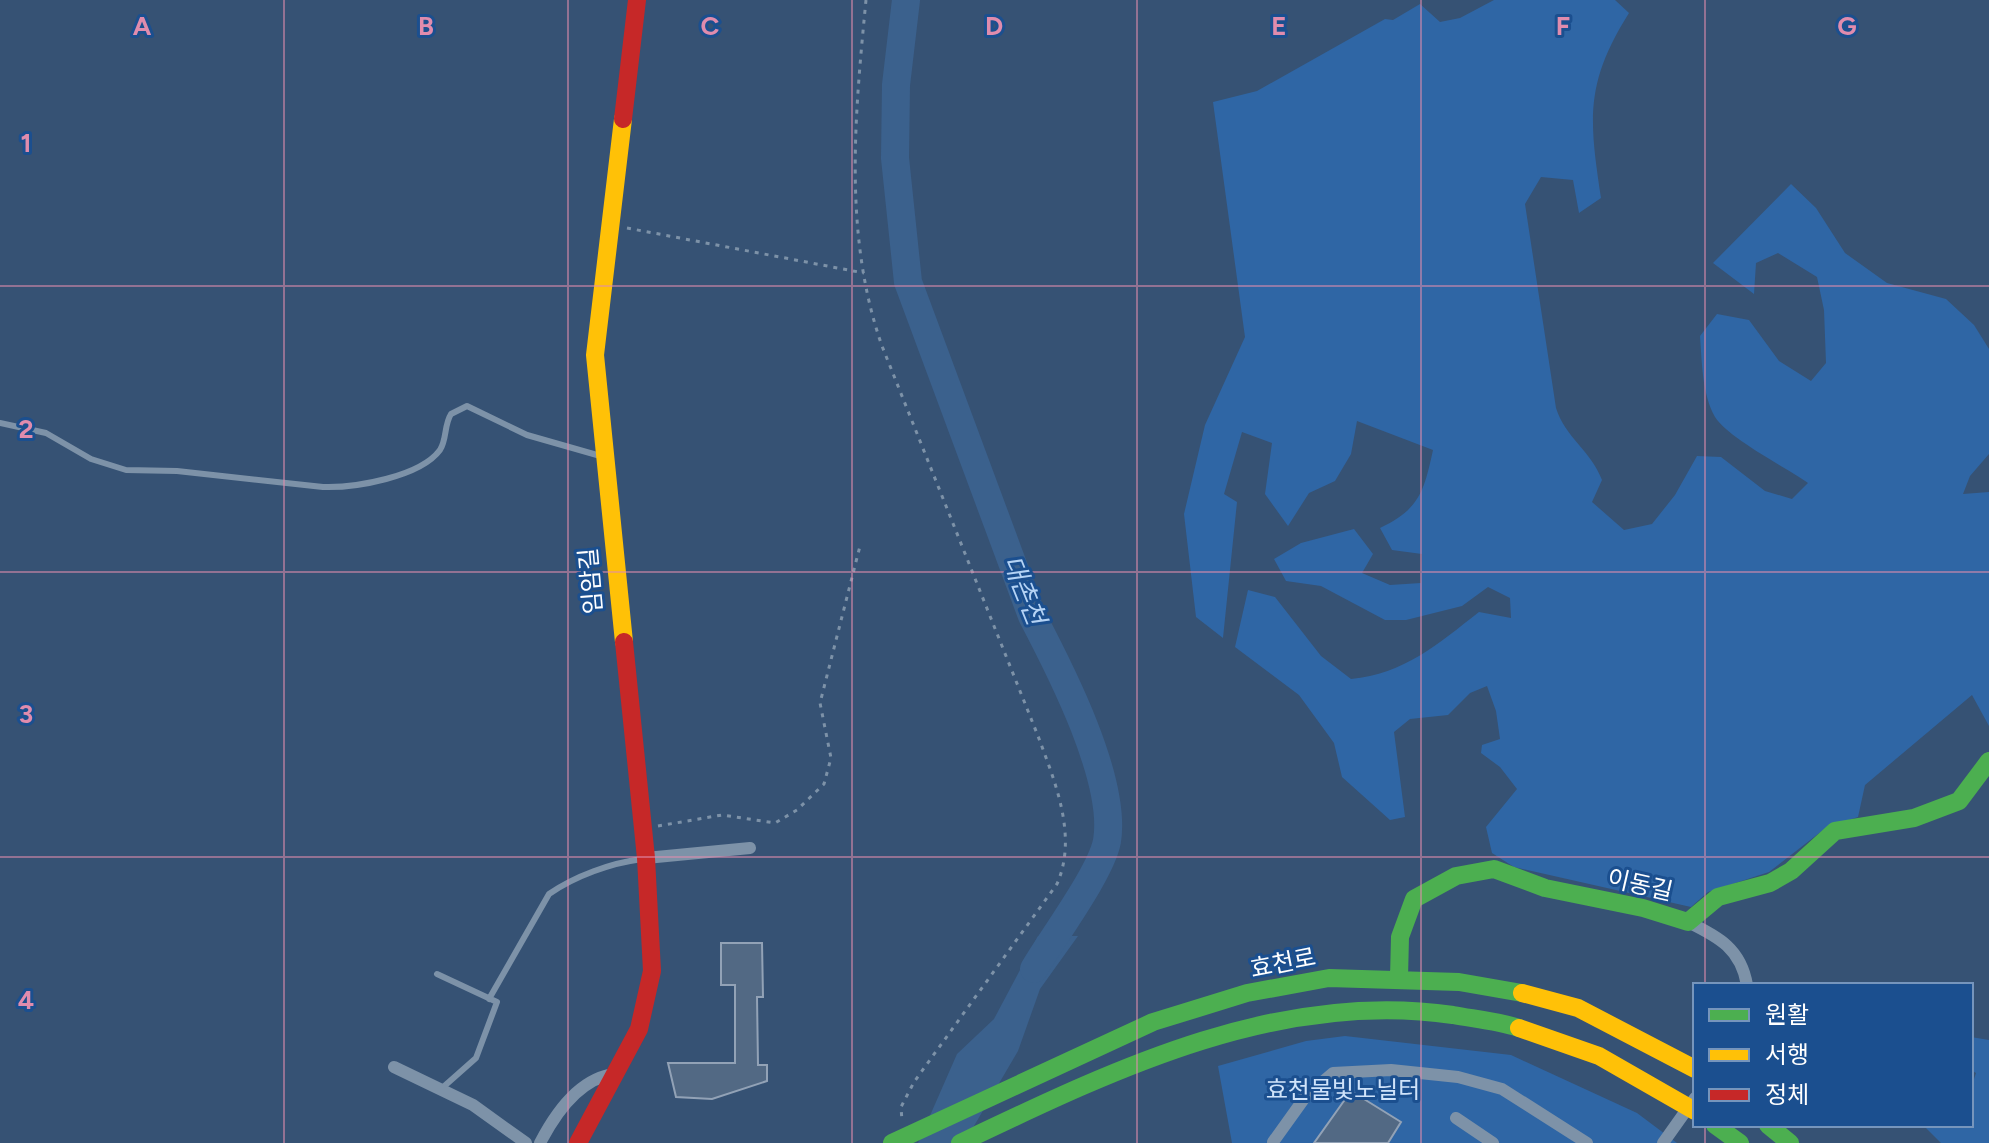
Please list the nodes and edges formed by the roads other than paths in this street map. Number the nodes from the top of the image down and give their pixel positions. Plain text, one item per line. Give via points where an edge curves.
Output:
1 (637, 0) edge
2 (0, 423) edge
3 (604, 457) junction
4 (1989, 761) edge
5 (750, 848) dead end
6 (646, 858) junction
7 (1688, 922) junction
8 (437, 974) dead end
9 (1399, 978) junction
10 (1747, 983) edge
11 (489, 999) junction
12 (394, 1067) dead end
13 (1693, 1068) edge
14 (615, 1074) junction
15 (441, 1089) junction
16 (1693, 1105) edge
17 (1456, 1118) dead end
18 (1718, 1127) edge
19 (1770, 1127) edge
20 (1568, 1138) edge
21 (900, 1139) edge
22 (1273, 1142) edge
23 (526, 1143) edge
24 (540, 1143) edge
25 (578, 1143) edge
26 (960, 1143) edge
27 (1493, 1143) edge
28 (1587, 1143) edge
29 (1663, 1143) edge
30 (1740, 1143) edge
31 (1790, 1143) edge

1 - 3 main road, 임암길 via 595,355
2 - 3 lane via 46,433 91,459 126,470 333,487 400,475 423,465 442,447 448,418 461,406 550,443
3 - 6 main road, 임암길
4 - 7 main road, 이동길 via 1959,801 1914,818 1835,831 1791,871 1770,883 1718,897
5 - 6 street
6 - 11 lane via 621,862 549,894
6 - 14 main road, 임암길 via 652,971 639,1029
7 - 9 main road, 이동길 via 1545,888 1494,869 1456,876 1414,899 1400,937
7 - 10 street via 1732,948
8 - 11 lane
9 - 13 main road, 효천로 via 1488,986 1578,1008
9 - 21 main road, 효천로 via 1329,978 1247,993 1153,1022
11 - 15 lane via 497,1002 476,1058
12 - 15 street
14 - 24 street via 577,1092
14 - 25 main road, 임암길
15 - 23 street
16 - 26 main road via 1560,1037 1398,1007 1302,1016 1217,1034 1120,1068
16 - 29 street
17 - 27 street
18 - 30 main road
19 - 31 main road
20 - 22 street via 1516,1097 1486,1083 1418,1072 1346,1070 1314,1087
20 - 28 street

